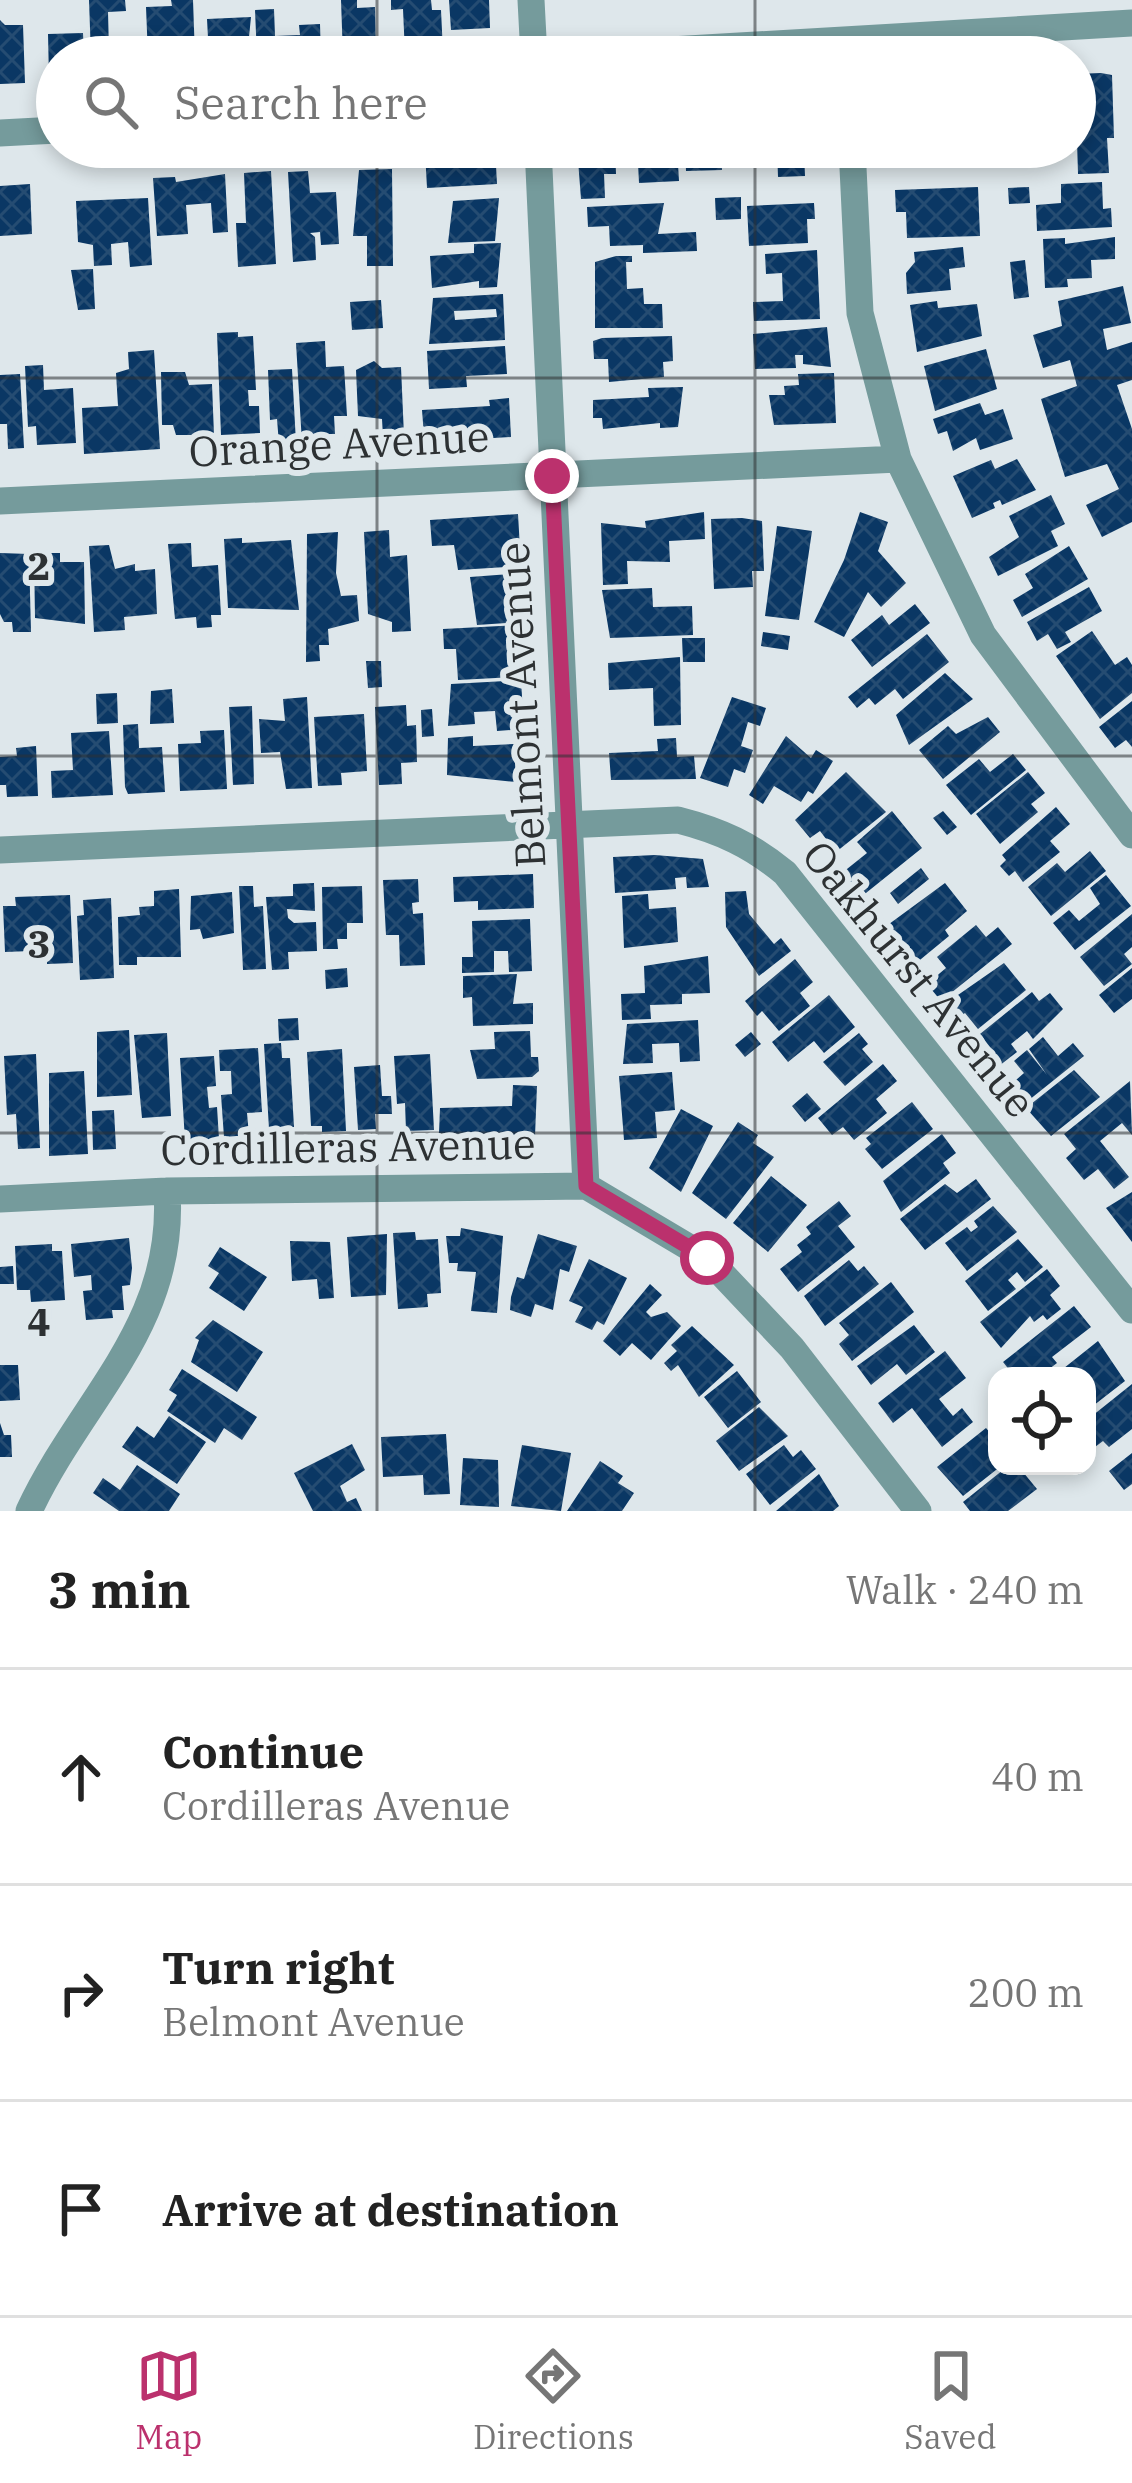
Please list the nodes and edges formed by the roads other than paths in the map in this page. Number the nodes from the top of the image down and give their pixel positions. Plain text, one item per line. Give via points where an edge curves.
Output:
1 (531, 0) edge
2 (1132, 23) edge
3 (533, 36) edge
4 (995, 36) edge
5 (36, 131) edge
6 (0, 133) edge
7 (539, 168) edge
8 (853, 168) edge
9 (898, 459) junction
10 (552, 476) junction
11 (0, 501) edge
12 (571, 824) junction
13 (1132, 836) edge
14 (0, 850) edge
15 (586, 1186) junction
16 (167, 1190) junction
17 (0, 1199) edge
18 (1132, 1310) edge
19 (29, 1511) edge
20 (918, 1511) edge

1 - 3 street
2 - 4 street
5 - 6 street
7 - 10 street, Belmont Avenue
8 - 9 street via 860,313
9 - 10 street, Orange Avenue
9 - 13 street via 982,635
10 - 11 street, Orange Avenue
10 - 12 street, Belmont Avenue
12 - 14 street, Oakhurst Avenue
12 - 15 street, Belmont Avenue
12 - 18 street, Oakhurst Avenue via 678,820 751,845 785,873
15 - 16 street, Cordilleras Avenue
15 - 20 street, Cordilleras Avenue via 707,1258 792,1348
16 - 17 street, Cordilleras Avenue
16 - 19 street via 162,1271 143,1325

